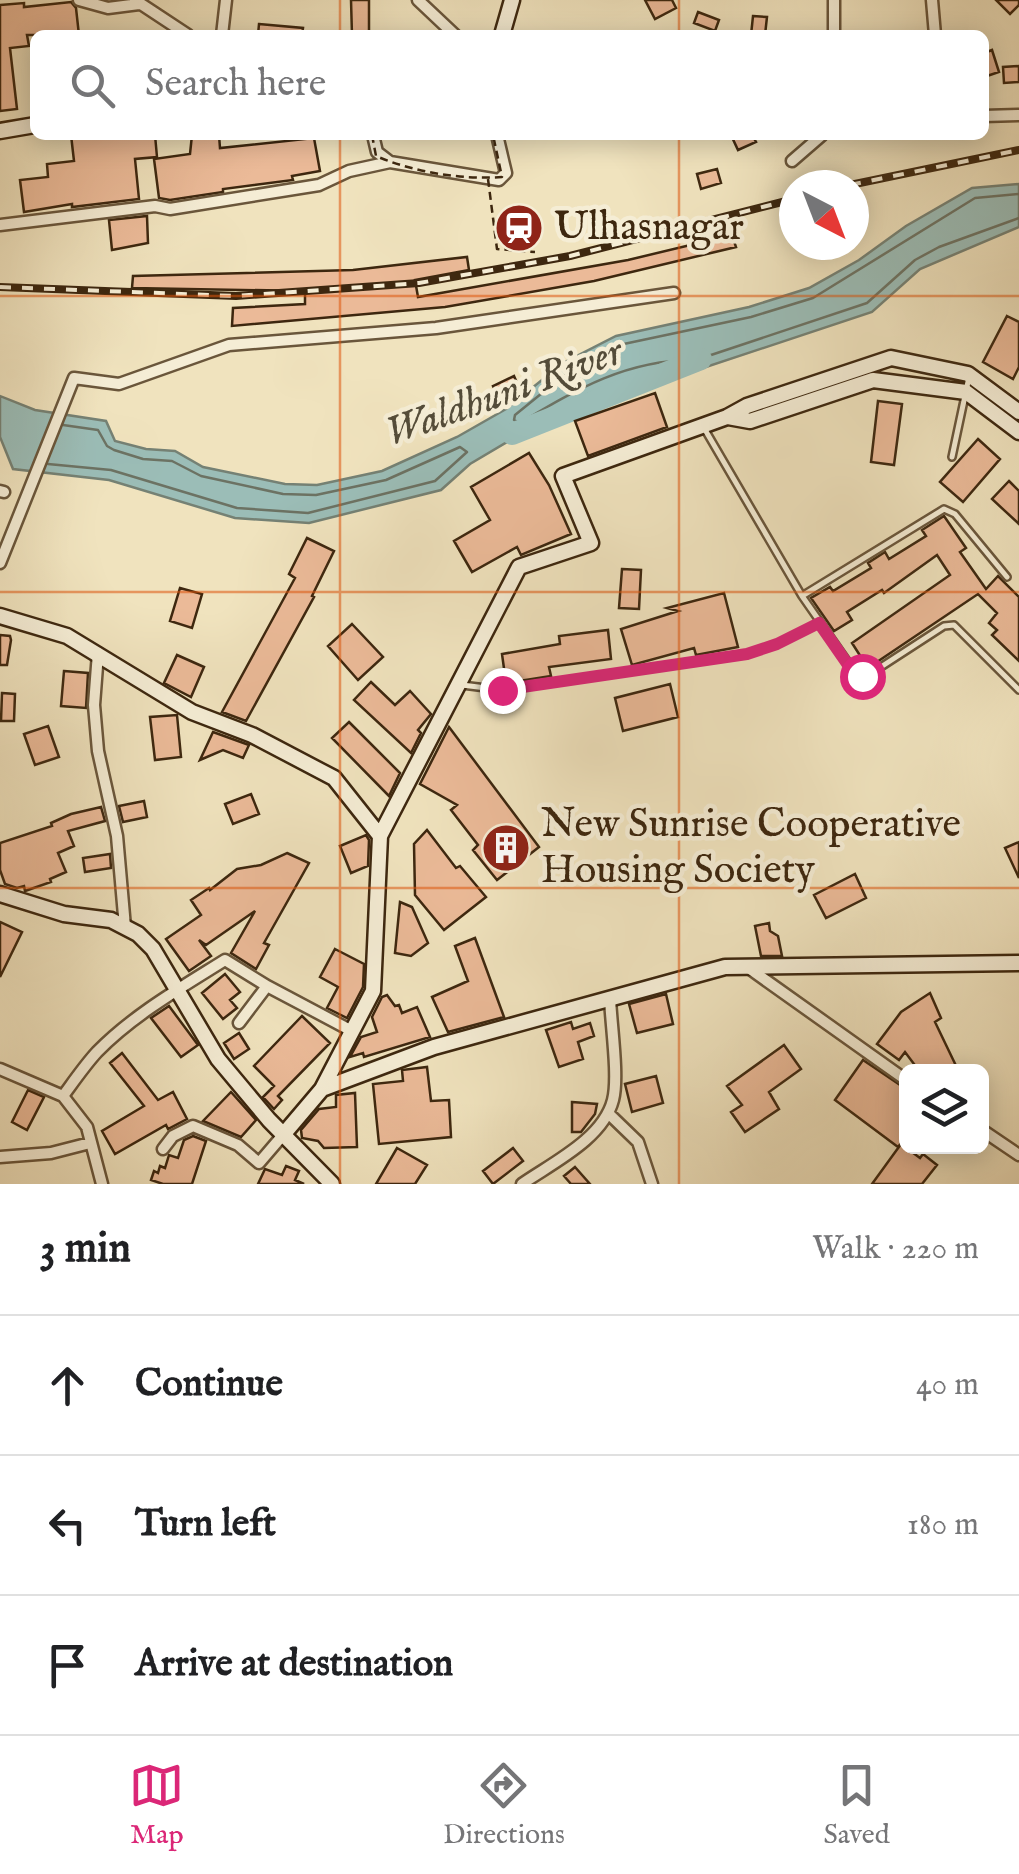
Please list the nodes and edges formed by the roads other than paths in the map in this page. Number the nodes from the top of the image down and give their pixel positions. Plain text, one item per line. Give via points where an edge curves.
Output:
1 (78, 0) edge
2 (226, 0) edge
3 (418, 0) edge
4 (512, 0) edge
5 (834, 0) edge
6 (932, 0) edge
7 (137, 2) edge
8 (180, 30) edge
9 (223, 30) edge
10 (450, 30) edge
11 (503, 30) edge
12 (834, 30) edge
13 (935, 30) edge
14 (1019, 115) edge
15 (989, 116) edge
16 (30, 127) edge
17 (0, 131) edge
18 (374, 140) edge
19 (496, 140) edge
20 (816, 140) edge
21 (792, 161) dead end
22 (390, 162) junction
23 (0, 224) edge
24 (674, 293) dead end
25 (970, 375) junction
26 (966, 392) junction
27 (1019, 412) edge
28 (727, 417) junction
29 (702, 426) junction
30 (1019, 432) edge
31 (952, 457) dead end
32 (0, 563) edge
33 (1007, 577) dead end
34 (802, 596) junction
35 (0, 616) edge
36 (819, 623) junction
37 (98, 653) junction
38 (458, 685) junction
39 (1019, 690) edge
40 (380, 836) junction
41 (0, 894) edge
42 (125, 927) junction
43 (1019, 963) edge
44 (750, 968) junction
45 (267, 986) junction
46 (177, 990) junction
47 (610, 998) junction
48 (239, 1023) dead end
49 (352, 1031) junction
50 (0, 1069) edge
51 (899, 1075) edge
52 (322, 1089) junction
53 (63, 1096) junction
54 (608, 1113) junction
55 (283, 1135) junction
56 (989, 1135) edge
57 (90, 1143) junction
58 (163, 1149) dead end
59 (1019, 1155) edge
60 (0, 1158) edge
61 (102, 1184) edge
62 (332, 1184) edge
63 (522, 1184) edge
64 (652, 1184) edge

1 - 7 street via 108,8
2 - 9 street
3 - 10 street
4 - 11 street
5 - 12 street
6 - 13 street
7 - 8 street
14 - 15 street
16 - 17 street
18 - 22 street
19 - 22 street via 506,174 500,180
20 - 21 street
22 - 23 street via 290,190
24 - 32 street via 436,328 230,345 119,384 74,378
25 - 26 lane
25 - 27 street
25 - 28 street via 891,358
26 - 28 street via 873,380 750,421
26 - 30 street
26 - 31 lane
28 - 29 street
29 - 34 lane
29 - 38 street via 563,476 591,543 519,567
33 - 34 lane via 944,509
34 - 36 lane
35 - 37 street
36 - 38 lane via 747,654 502,690
36 - 39 lane via 862,676 954,625
37 - 40 street via 192,712 334,778
37 - 42 street via 98,751 117,836
38 - 40 street
40 - 49 street via 373,991
41 - 42 street
42 - 46 street via 153,950
43 - 44 street
44 - 47 street via 726,967
44 - 51 street
45 - 46 street via 225,960
45 - 48 street
45 - 49 street
46 - 53 street via 97,1053
46 - 55 street via 218,1059
47 - 52 street via 434,1047
47 - 54 street via 614,1097
49 - 52 street
50 - 53 street
52 - 55 street
53 - 57 street via 87,1127
54 - 63 street via 594,1132
54 - 64 street via 638,1142
55 - 58 street via 258,1163 238,1145 192,1126
55 - 62 street
56 - 59 street
57 - 60 street
57 - 61 street

